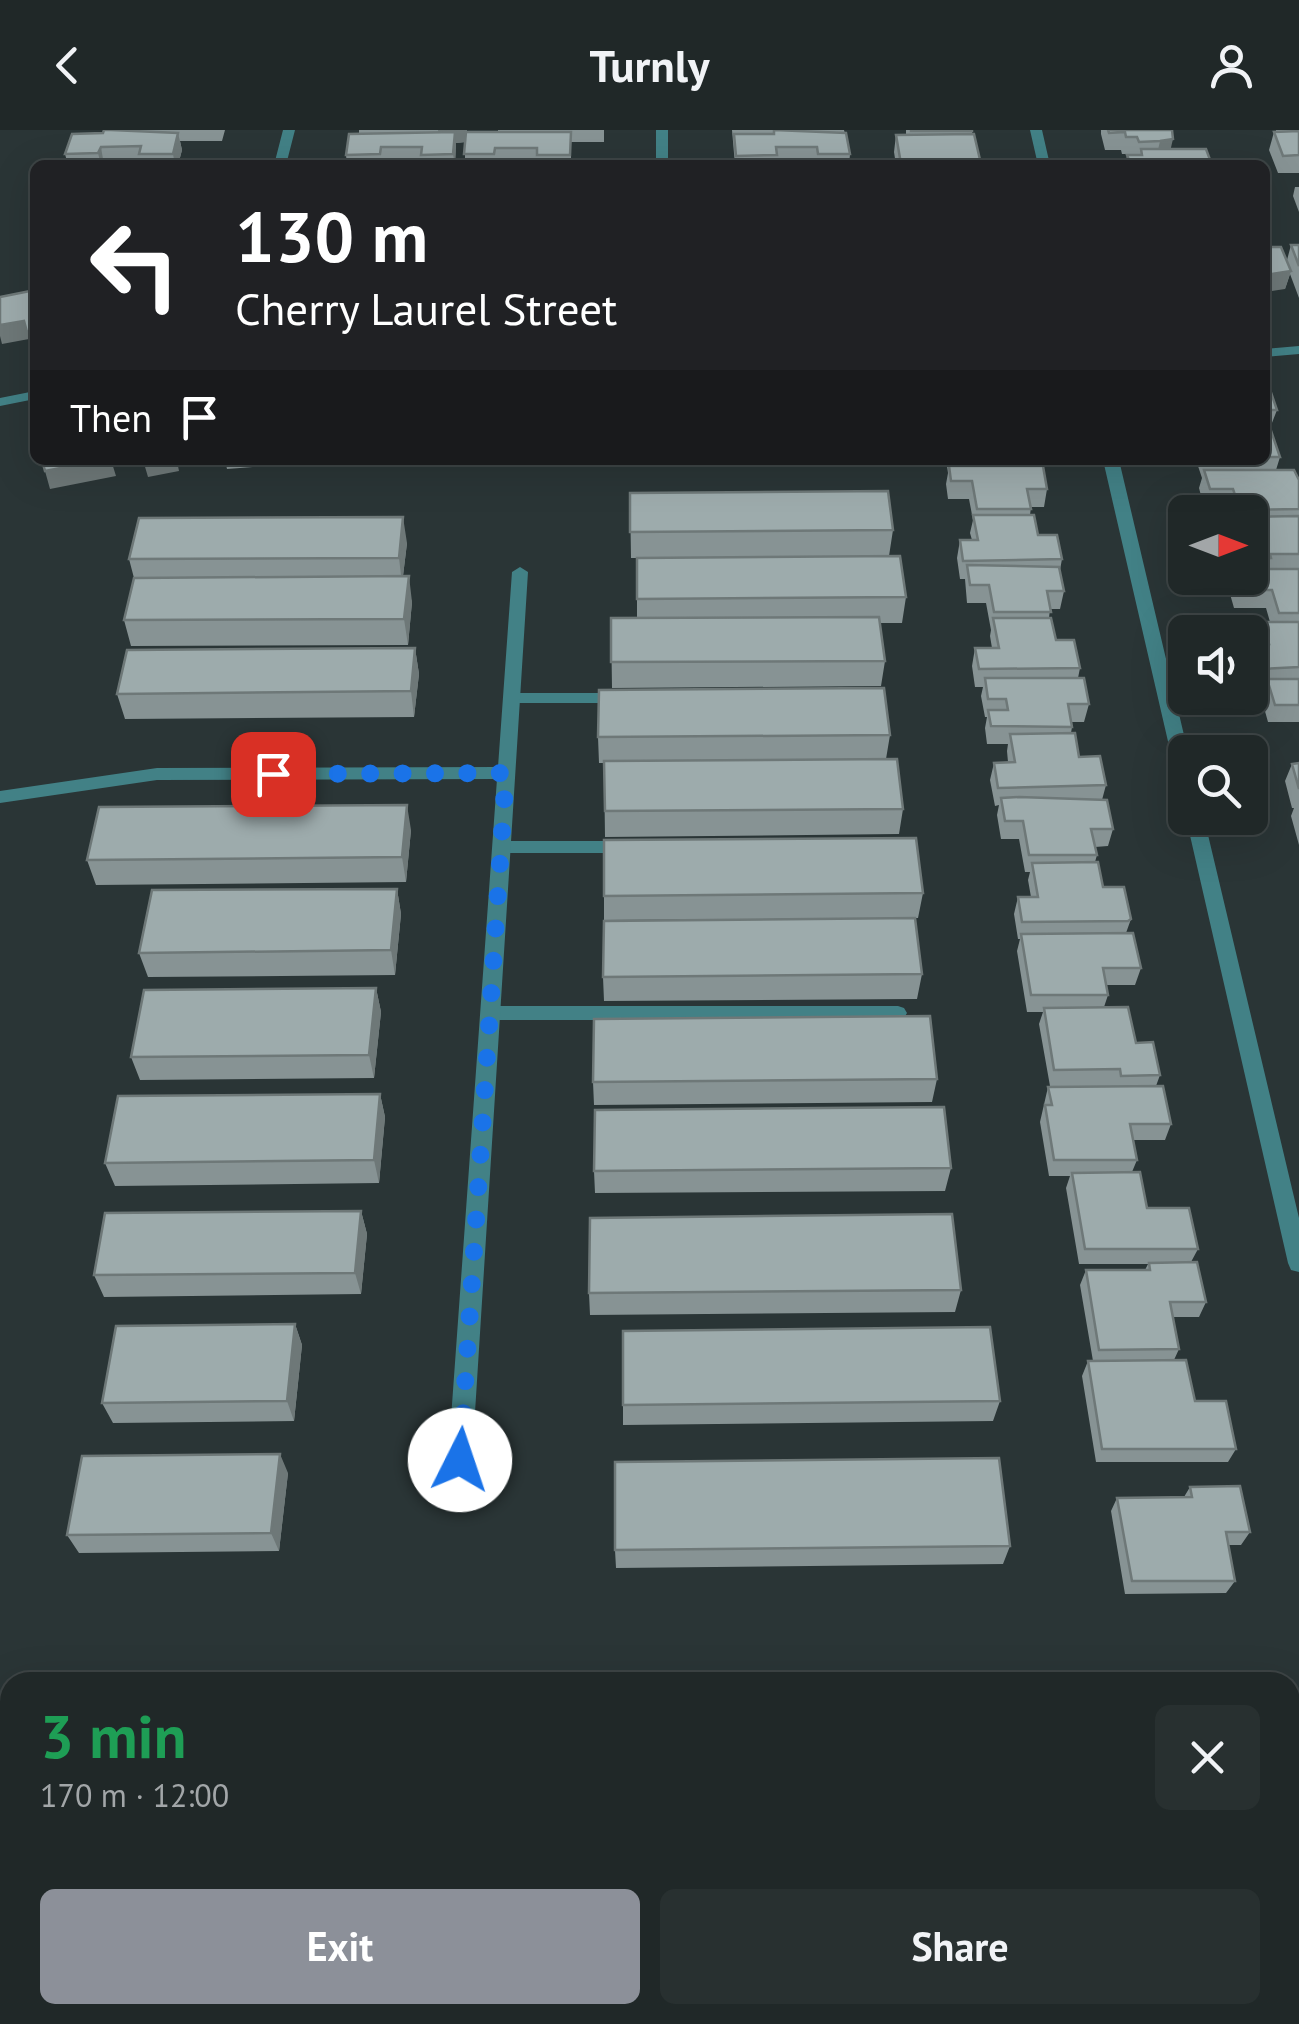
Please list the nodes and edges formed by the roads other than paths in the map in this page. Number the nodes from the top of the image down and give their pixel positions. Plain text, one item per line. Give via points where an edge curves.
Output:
1 (289, 130) edge
2 (662, 130) edge
3 (1036, 130) edge
4 (281, 160) edge
5 (662, 160) edge
6 (1043, 160) edge
7 (1299, 350) edge
8 (1270, 353) edge
9 (30, 396) edge
10 (0, 402) edge
11 (1112, 465) edge
12 (520, 572) dead end
13 (512, 698) junction
14 (645, 698) edge
15 (1175, 735) edge
16 (506, 773) junction
17 (0, 797) edge
18 (1199, 835) edge
19 (502, 847) junction
20 (636, 847) edge
21 (490, 1013) junction
22 (898, 1013) edge
23 (1299, 1263) edge
24 (460, 1460) dead end

1 - 4 street
2 - 5 street
3 - 6 street
7 - 8 street
9 - 10 street
11 - 15 street
12 - 13 street
13 - 14 lane
13 - 16 street
16 - 17 street via 156,774
16 - 19 street
18 - 23 street
19 - 20 lane
19 - 21 street
21 - 22 lane
21 - 24 street

